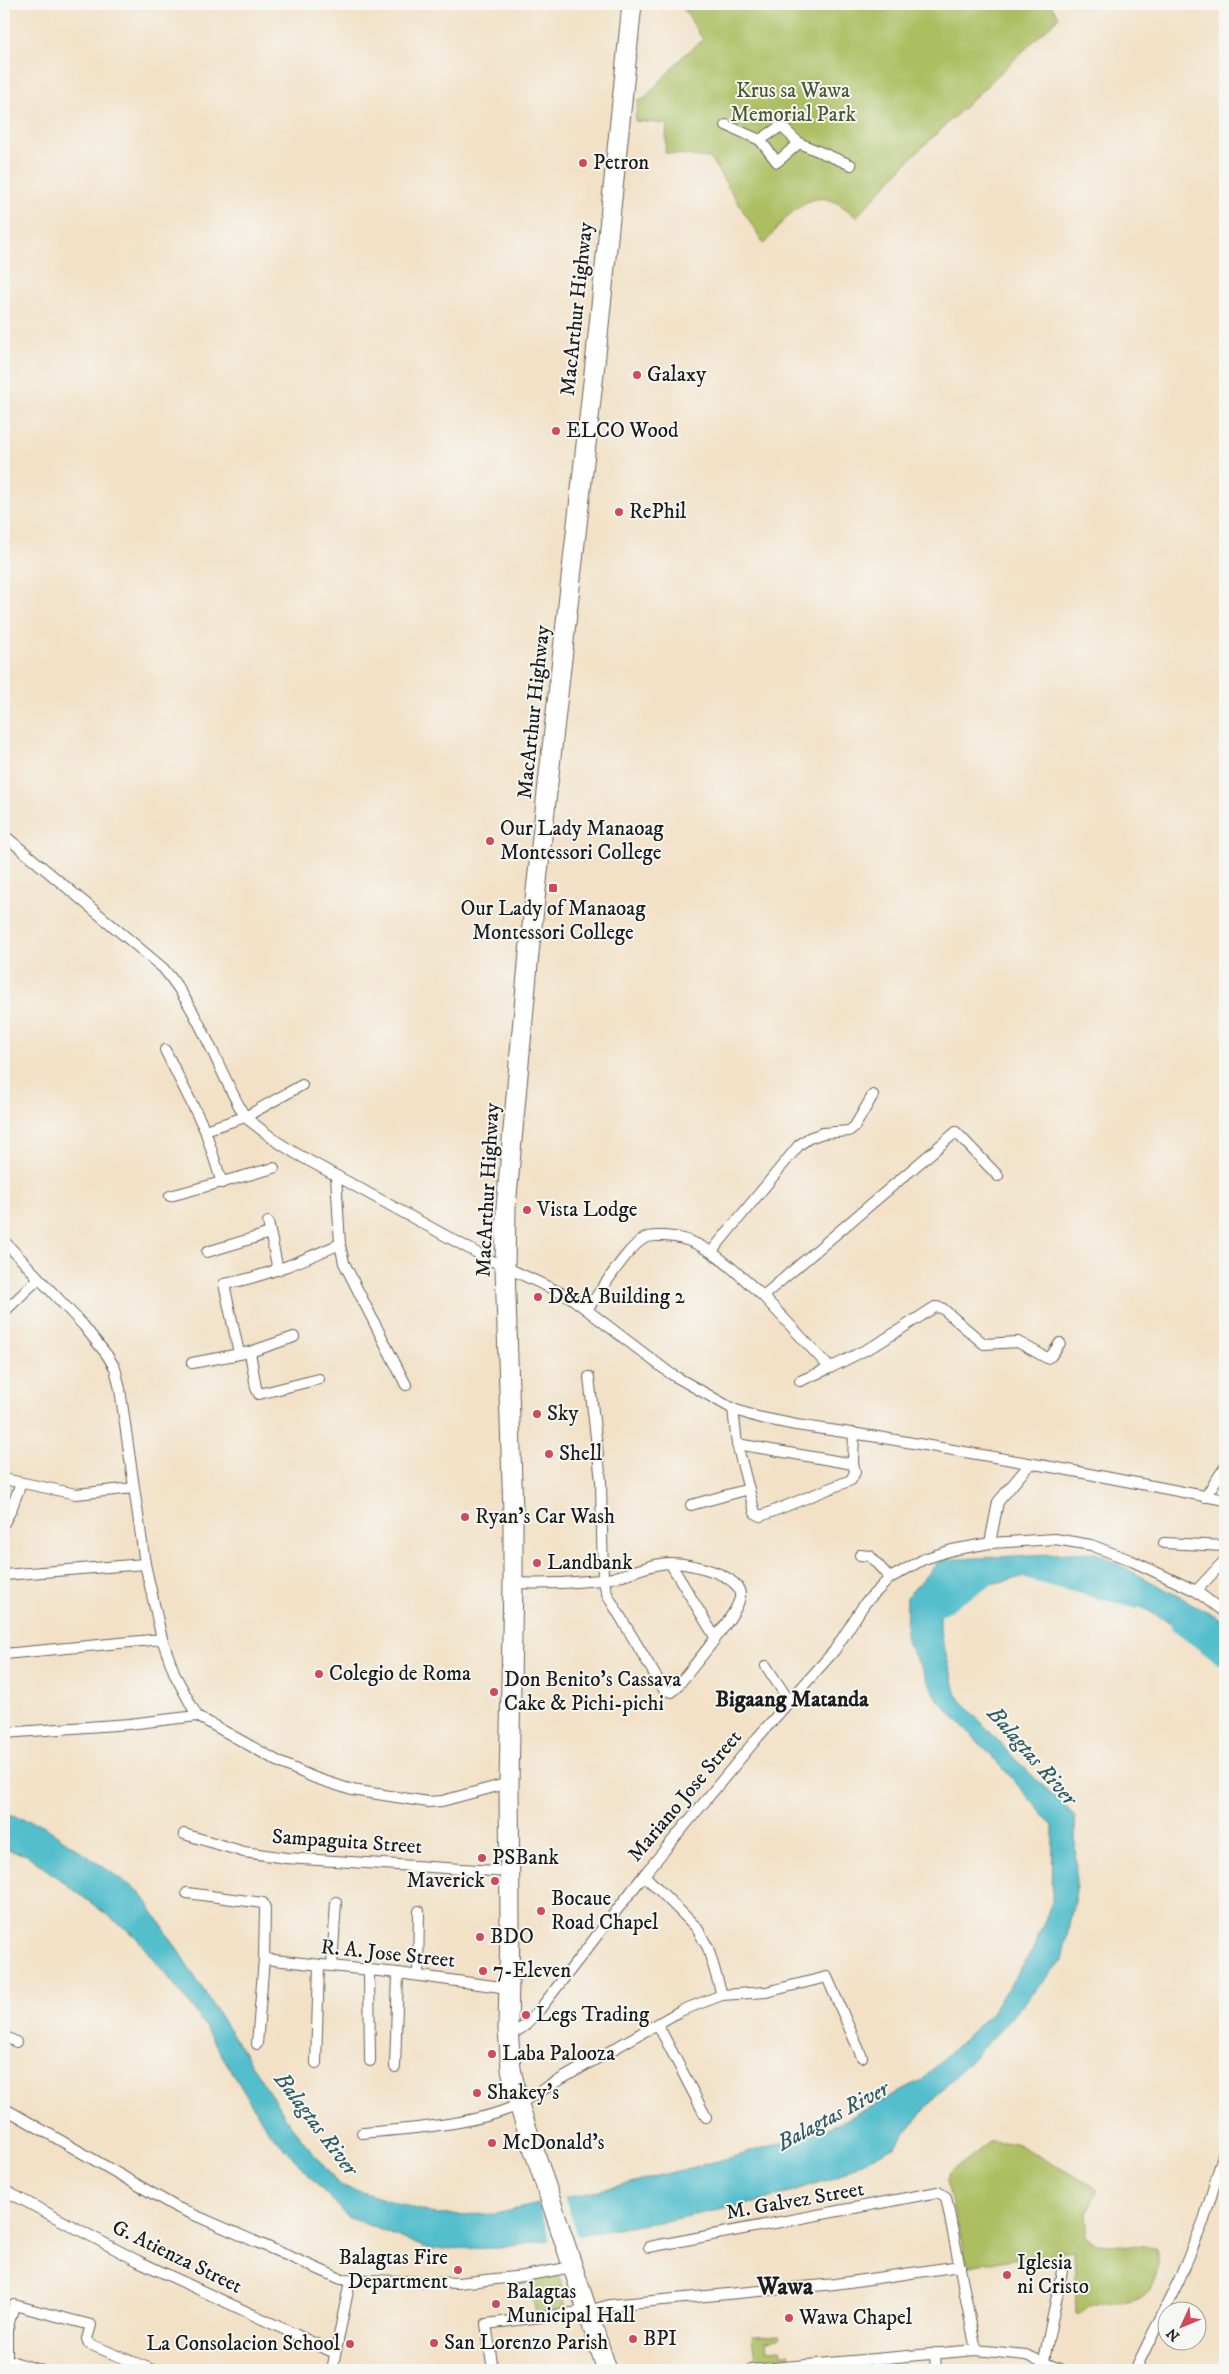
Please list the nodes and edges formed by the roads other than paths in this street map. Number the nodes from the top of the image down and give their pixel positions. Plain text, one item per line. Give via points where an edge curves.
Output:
1 (632, 4) edge
2 (726, 125) dead end
3 (760, 140) junction
4 (799, 143) junction
5 (851, 164) dead end
6 (4, 835) edge
7 (165, 1050) dead end
8 (302, 1085) dead end
9 (873, 1095) dead end
10 (245, 1117) junction
11 (205, 1130) junction
12 (274, 1168) dead end
13 (336, 1176) junction
14 (998, 1176) dead end
15 (222, 1183) junction
16 (170, 1196) dead end
17 (268, 1222) dead end
18 (270, 1233) junction
19 (4, 1241) edge
20 (340, 1244) junction
21 (712, 1251) junction
22 (206, 1252) dead end
23 (505, 1267) junction
24 (278, 1270) junction
25 (38, 1278) junction
26 (763, 1296) junction
27 (587, 1309) junction
28 (4, 1312) edge
29 (294, 1337) dead end
30 (1060, 1343) dead end
31 (244, 1353) junction
32 (192, 1363) dead end
33 (830, 1368) junction
34 (588, 1377) dead end
35 (319, 1379) dead end
36 (800, 1381) dead end
37 (406, 1385) dead end
38 (733, 1409) junction
39 (854, 1433) junction
40 (737, 1444) junction
41 (853, 1464) junction
42 (1030, 1464) junction
43 (1225, 1467) edge
44 (4, 1479) edge
45 (21, 1483) junction
46 (134, 1488) junction
47 (749, 1489) junction
48 (1205, 1496) junction
49 (1225, 1500) edge
50 (691, 1505) dead end
51 (4, 1523) edge
52 (990, 1543) junction
53 (1164, 1543) dead end
54 (1225, 1546) edge
55 (860, 1556) dead end
56 (1225, 1560) edge
57 (670, 1562) junction
58 (145, 1564) junction
59 (4, 1575) edge
60 (890, 1578) junction
61 (603, 1580) junction
62 (513, 1583) junction
63 (1196, 1591) junction
64 (1225, 1613) edge
65 (715, 1638) junction
66 (162, 1640) junction
67 (4, 1654) edge
68 (766, 1666) dead end
69 (790, 1702) junction
70 (197, 1716) junction
71 (4, 1733) edge
72 (509, 1783) junction
73 (184, 1834) dead end
74 (510, 1872) junction
75 (644, 1875) junction
76 (187, 1893) dead end
77 (336, 1902) dead end
78 (419, 1912) dead end
79 (264, 1959) junction
80 (320, 1966) junction
81 (332, 1966) junction
82 (369, 1970) junction
83 (398, 1973) junction
84 (418, 1976) junction
85 (508, 1988) junction
86 (722, 1995) junction
87 (658, 2026) junction
88 (4, 2036) edge
89 (508, 2037) junction
90 (16, 2042) dead end
91 (257, 2044) dead end
92 (862, 2057) dead end
93 (370, 2061) dead end
94 (316, 2062) dead end
95 (395, 2067) dead end
96 (519, 2105) junction
97 (5, 2112) edge
98 (706, 2117) dead end
99 (362, 2133) dead end
100 (1225, 2149) edge
101 (4, 2190) edge
102 (650, 2247) dead end
103 (571, 2262) junction
104 (960, 2266) junction
105 (1064, 2266) dead end
106 (350, 2281) junction
107 (588, 2311) junction
108 (6, 2330) edge
109 (976, 2350) junction
110 (335, 2353) junction
111 (935, 2354) junction
112 (1043, 2366) edge
113 (40, 2370) edge
114 (153, 2370) edge
115 (332, 2370) edge
116 (493, 2370) edge
117 (607, 2370) edge
118 (751, 2370) edge
119 (936, 2370) edge
120 (1062, 2370) edge
121 (1135, 2370) edge

1 - 23 highway, MacArthur Highway via 529,953 506,1207
2 - 3 street
3 - 4 street via 781,126
3 - 4 street via 777,162
4 - 5 street
6 - 10 street via 147,953 172,979 195,1017
7 - 11 street
8 - 10 street
9 - 21 street via 849,1131 822,1133 799,1145
10 - 11 street
10 - 13 street via 276,1142
11 - 15 street
12 - 15 street
13 - 20 street
13 - 23 street
14 - 26 street via 956,1132
15 - 16 street
17 - 18 street
18 - 22 street
18 - 24 street
19 - 25 street
20 - 24 street
20 - 37 street via 351,1280
21 - 26 street
21 - 27 street via 682,1237 652,1235 644,1238
23 - 27 street via 556,1289
23 - 62 highway, MacArthur Highway
24 - 31 street via 224,1284
25 - 28 street
25 - 46 street via 83,1325 115,1368
26 - 33 street
27 - 38 street via 671,1374
29 - 31 street
30 - 33 street via 1047,1358 1018,1342 984,1344 942,1308 935,1307 879,1343
31 - 32 street
31 - 35 street via 259,1394
33 - 36 street
34 - 61 street via 602,1508
38 - 39 street via 796,1425
38 - 40 street
39 - 41 street
39 - 42 street
40 - 41 street
40 - 47 street
41 - 47 street via 855,1472 851,1480 761,1516 755,1513
42 - 48 street
42 - 52 street via 998,1502
43 - 48 street
44 - 45 street
45 - 46 street via 76,1494
45 - 51 street
46 - 58 street
47 - 50 street
48 - 49 street
52 - 60 street, Mariano Jose Street via 924,1559
52 - 63 street, Mariano Jose Street via 1054,1539 1091,1545
53 - 54 street
55 - 60 street via 870,1556
56 - 63 street
57 - 61 street
57 - 65 street
57 - 65 street via 716,1573 737,1585 738,1602
58 - 59 street
58 - 66 street
60 - 69 street, Mariano Jose Street via 865,1603 834,1650
61 - 62 street
61 - 65 street via 608,1596 661,1686 668,1692 676,1688
62 - 72 highway, MacArthur Highway
63 - 64 street, Mariano Jose Street
66 - 67 street
66 - 70 street via 175,1675
68 - 69 street
69 - 75 street, Mariano Jose Street
70 - 71 street
70 - 72 street via 281,1763 352,1790 428,1802
72 - 74 highway, MacArthur Highway
73 - 74 street, Sampaguita Street via 244,1852 286,1858
74 - 85 highway, MacArthur Highway
75 - 86 street via 697,1928 708,1948
75 - 89 street, Mariano Jose Street via 540,2010
76 - 79 street via 263,1903
77 - 81 street
78 - 84 street
79 - 80 street, R. A. Jose Street
79 - 91 street
80 - 81 street, R. A. Jose Street
80 - 94 street
81 - 82 street, R. A. Jose Street
82 - 83 street, R. A. Jose Street
82 - 93 street
83 - 84 street, R. A. Jose Street
83 - 95 street
84 - 85 street, R. A. Jose Street
85 - 89 highway, MacArthur Highway
86 - 87 street via 680,2011
86 - 92 street via 766,1992 827,1977
87 - 96 street
87 - 98 street
88 - 90 street
89 - 96 highway, MacArthur Highway
96 - 99 street via 496,2114 424,2127
96 - 103 highway, MacArthur Highway
97 - 106 street via 176,2207 326,2274
100 - 121 street via 1204,2220
101 - 110 street, G. Atienza Street via 138,2261
102 - 104 street, M. Galvez Street via 938,2192 946,2197
103 - 106 street via 524,2276 458,2283
103 - 107 highway, MacArthur Highway
104 - 107 street via 835,2284 610,2305
104 - 109 street
105 - 112 street
106 - 110 street
107 - 116 street via 486,2324
107 - 117 highway, MacArthur Highway
108 - 113 street via 8,2362
108 - 114 street via 14,2305 91,2325 87,2338 89,2344
109 - 111 street
109 - 112 street via 1026,2355
110 - 115 street
111 - 118 street
111 - 119 street
112 - 120 street

